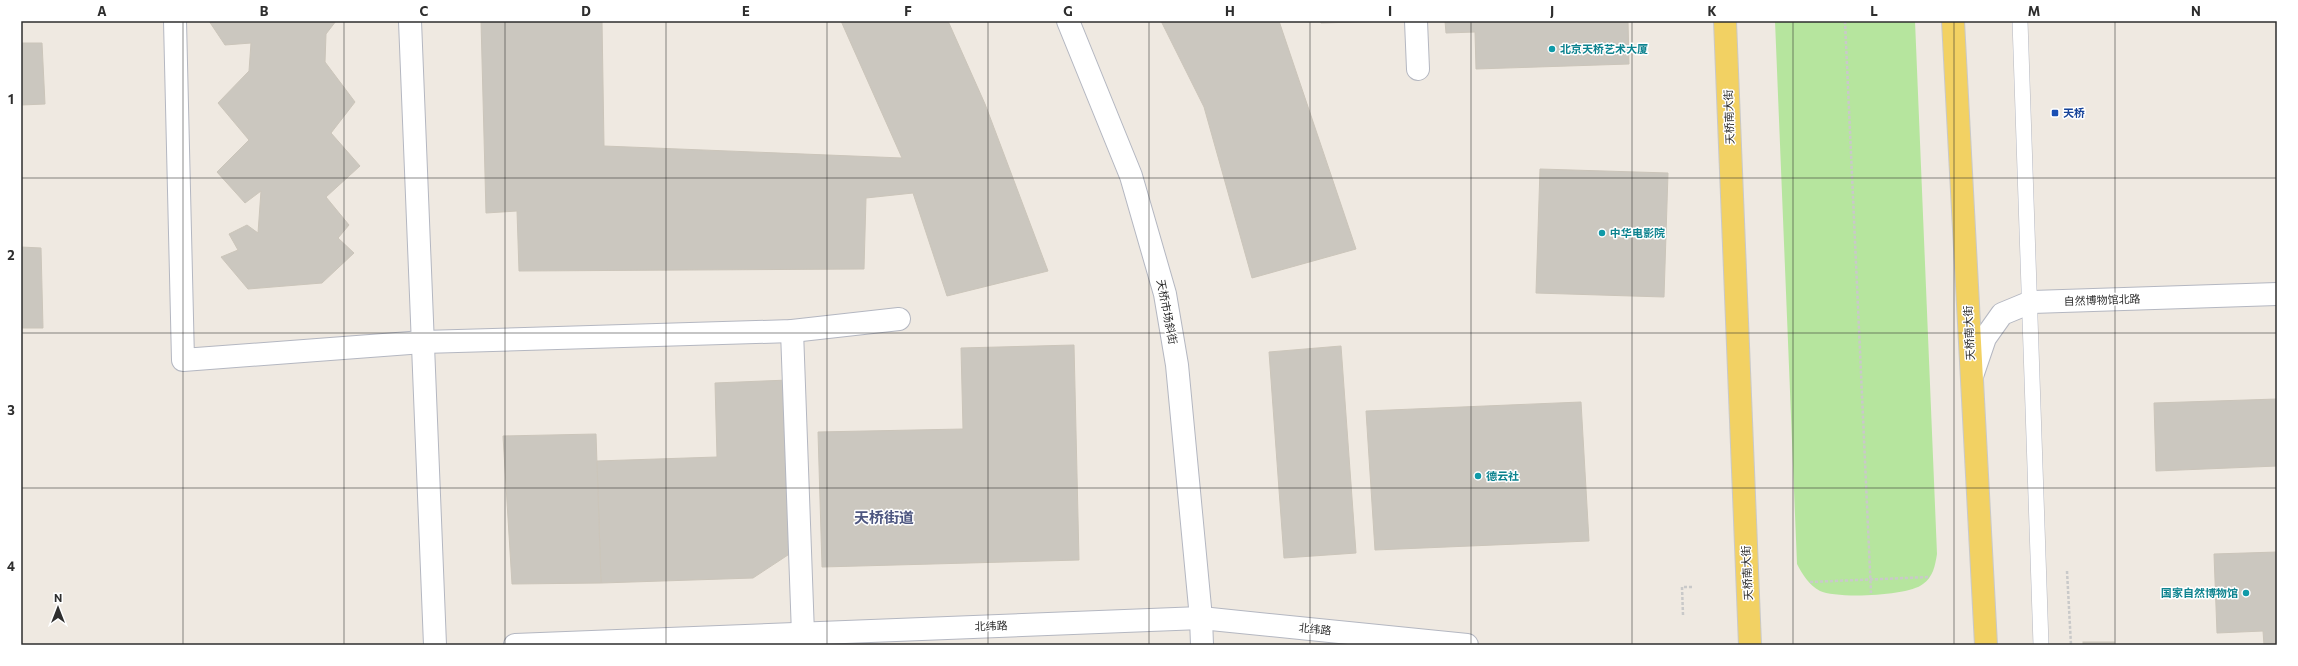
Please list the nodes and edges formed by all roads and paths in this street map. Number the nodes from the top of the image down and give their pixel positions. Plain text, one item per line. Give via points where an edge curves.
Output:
1 (175, 21) edge
2 (410, 21) edge
3 (1068, 21) edge
4 (1416, 21) edge
5 (1725, 21) edge
6 (1845, 21) edge
7 (1953, 21) edge
8 (2020, 21) edge
9 (1418, 69) dead end
10 (2277, 294) edge
11 (2031, 302) junction
12 (899, 319) dead end
13 (792, 330) junction
14 (422, 342) junction
15 (1971, 379) junction
16 (2067, 571) dead end
17 (1929, 577) dead end
18 (1871, 580) junction
19 (1810, 582) dead end
20 (1692, 588) dead end
21 (1871, 593) dead end
22 (1683, 615) dead end
23 (1201, 618) junction
24 (803, 634) junction
25 (434, 645) edge
26 (515, 645) edge
27 (1202, 645) edge
28 (1467, 645) edge
29 (1750, 645) edge
30 (1986, 645) edge
31 (2041, 645) edge
32 (2071, 645) edge

1 - 14 street via 183,360
2 - 14 street
3 - 23 street, 天桥市场斜街 via 1130,176 1165,294 1177,365
4 - 9 street
5 - 29 main road, 天桥南大街
6 - 18 path
7 - 15 main road, 天桥南大街
8 - 11 lane
10 - 11 street, 自然博物馆北路
11 - 15 street, 自然博物馆北路 via 2002,314 1985,338
11 - 31 lane
12 - 13 street
13 - 14 street
13 - 24 street
14 - 25 street
15 - 30 main road, 天桥南大街
16 - 32 path
17 - 18 path
18 - 19 path
18 - 21 path
20 - 22 path via 1682,588
23 - 24 street, 北纬路
23 - 27 street, 天桥市场斜街
23 - 28 street, 北纬路
24 - 26 street, 北纬路

